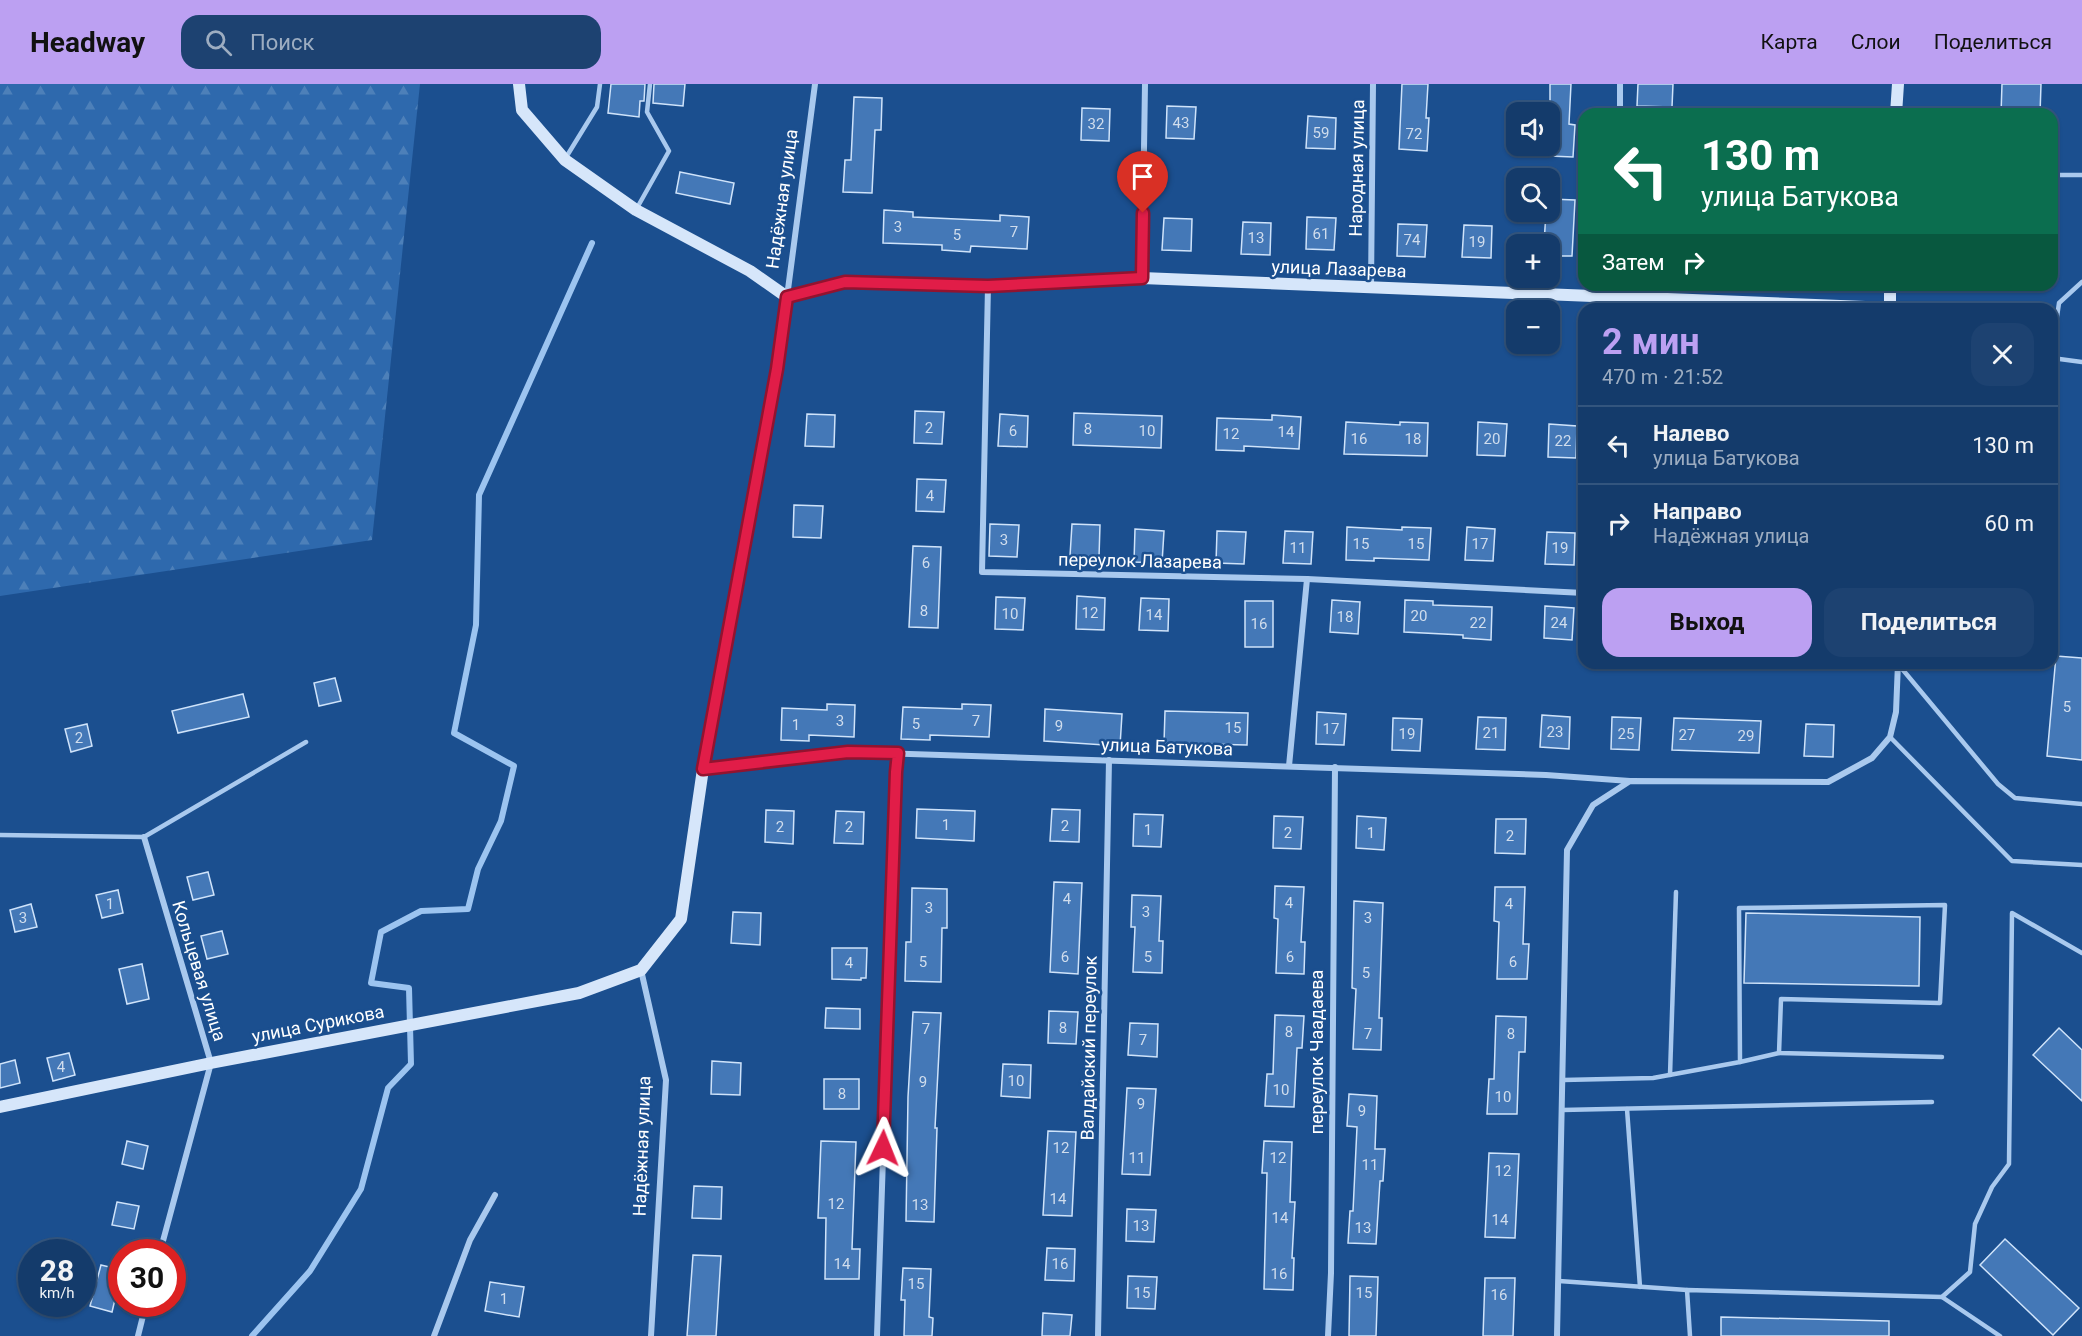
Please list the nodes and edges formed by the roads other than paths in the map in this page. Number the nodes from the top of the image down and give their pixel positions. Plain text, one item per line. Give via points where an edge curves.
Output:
1 (519, 84) edge
2 (600, 84) edge
3 (650, 84) edge
4 (815, 84) edge
5 (1145, 84) edge
6 (1373, 84) edge
7 (1620, 84) edge
8 (1898, 84) edge
9 (1620, 108) edge
10 (1897, 108) edge
11 (565, 160) junction
12 (2058, 175) edge
13 (2082, 175) edge
14 (636, 210) junction
15 (1142, 278) junction
16 (2082, 282) edge
17 (988, 286) junction
18 (1371, 288) junction
19 (787, 297) junction
20 (1620, 297) edge
21 (1767, 303) edge
22 (2058, 310) edge
23 (2058, 359) edge
24 (2082, 362) edge
25 (1307, 579) junction
26 (1578, 593) edge
27 (1898, 669) edge
28 (1902, 669) edge
29 (1890, 737) junction
30 (306, 742) dead end
31 (898, 753) junction
32 (1109, 760) junction
33 (1289, 766) junction
34 (1335, 767) junction
35 (703, 769) junction
36 (1630, 781) junction
37 (2082, 804) edge
38 (0, 835) edge
39 (144, 837) junction
40 (2082, 865) edge
41 (1676, 892) dead end
42 (2082, 953) edge
43 (641, 970) junction
44 (1779, 1053) junction
45 (1942, 1056) dead end
46 (1740, 1062) junction
47 (211, 1063) junction
48 (1670, 1075) junction
49 (1563, 1080) junction
50 (1932, 1102) dead end
51 (0, 1107) edge
52 (1627, 1109) junction
53 (1562, 1110) junction
54 (495, 1195) dead end
55 (164, 1239) edge
56 (1558, 1281) junction
57 (1640, 1287) junction
58 (1687, 1290) junction
59 (1942, 1297) junction
60 (143, 1317) edge
61 (138, 1336) edge
62 (434, 1336) edge
63 (651, 1336) edge
64 (877, 1336) edge
65 (1098, 1336) edge
66 (1328, 1336) edge
67 (1557, 1336) edge
68 (1690, 1336) edge
69 (2000, 1336) edge

1 - 11 main road via 522,111
2 - 11 lane via 597,107
3 - 14 lane via 647,112 669,151
4 - 19 street, Надёжная улица
5 - 15 street
6 - 18 street, Народная улица
7 - 9 street
8 - 10 main road
11 - 14 main road
12 - 13 lane
14 - 19 main road via 750,271
15 - 17 main road, улица Лазарева
15 - 18 main road, улица Лазарева
16 - 22 lane via 2059,303
17 - 19 main road, улица Лазарева via 845,282
17 - 25 street, переулок Лазарева via 982,572
18 - 20 main road, улица Лазарева
19 - 35 main road, Надёжная улица
20 - 21 main road, улица Лазарева
23 - 24 lane
25 - 26 street, переулок Лазарева
25 - 33 street
27 - 29 street via 1896,712
28 - 37 lane via 1998,784 2015,798
29 - 36 street, улица Батукова via 1872,758 1828,782
29 - 40 lane via 2012,861
30 - 39 lane
31 - 32 street, улица Батукова
31 - 35 street, улица Батукова via 848,752
31 - 64 street
32 - 33 street, улица Батукова
32 - 65 street, Валдайский переулок
33 - 34 street, улица Батукова
34 - 36 street, улица Батукова
34 - 66 street, переулок Чаадаева
35 - 43 main road, Надёжная улица via 681,920
36 - 49 street via 1593,805 1567,850
38 - 39 lane
39 - 47 street, Кольцевая улица
41 - 48 lane
42 - 59 lane via 2012,913 2009,1164 1992,1187 1975,1224 1970,1272
43 - 47 main road, улица Сурикова via 579,993
43 - 63 street, Надёжная улица via 666,1080
44 - 45 lane
44 - 46 lane
44 - 46 lane via 1781,999 1940,1003 1945,905 1739,908
46 - 48 lane
47 - 51 main road, улица Сурикова
47 - 55 street, Кольцевая улица
48 - 49 lane
49 - 53 street
50 - 52 lane
52 - 53 lane
52 - 57 lane
53 - 56 street
54 - 62 street via 470,1240
56 - 57 lane
56 - 67 street
57 - 58 lane
58 - 59 lane
58 - 68 lane
59 - 69 lane
60 - 61 street

